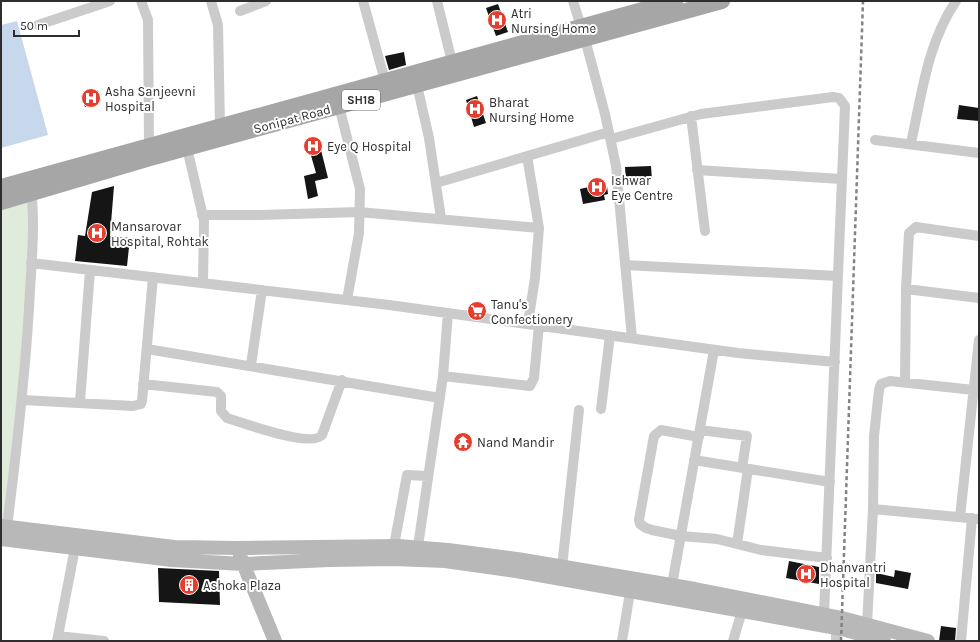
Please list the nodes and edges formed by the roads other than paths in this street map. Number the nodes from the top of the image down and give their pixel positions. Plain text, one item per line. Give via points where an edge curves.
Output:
1 (110, 1) edge
2 (141, 1) edge
3 (211, 1) edge
4 (266, 1) edge
5 (363, 1) edge
6 (437, 1) edge
7 (573, 1) edge
8 (676, 1) edge
9 (722, 1) edge
10 (956, 1) edge
11 (240, 11) dead end
12 (38, 24) dead end
13 (583, 33) junction
14 (452, 62) junction
15 (385, 81) junction
16 (417, 85) junction
17 (339, 106) junction
18 (691, 116) junction
19 (220, 126) junction
20 (610, 135) junction
21 (875, 140) dead end
22 (911, 144) junction
23 (150, 145) junction
24 (187, 148) junction
25 (979, 153) edge
26 (527, 156) junction
27 (697, 170) junction
28 (841, 179) junction
29 (436, 183) junction
30 (31, 186) junction
31 (1, 187) edge
32 (1, 202) edge
33 (359, 212) junction
34 (202, 214) junction
35 (441, 218) junction
36 (539, 228) junction
37 (705, 231) dead end
38 (979, 236) edge
39 (31, 263) junction
40 (625, 265) junction
41 (90, 270) junction
42 (838, 276) junction
43 (153, 277) junction
44 (203, 283) junction
45 (906, 289) junction
46 (262, 290) junction
47 (979, 298) edge
48 (347, 300) junction
49 (448, 313) junction
50 (528, 323) junction
51 (539, 325) junction
52 (610, 335) junction
53 (632, 338) junction
54 (979, 347) edge
55 (147, 349) junction
56 (714, 350) junction
57 (835, 362) junction
58 (250, 365) junction
59 (443, 376) junction
60 (342, 380) junction
61 (905, 381) junction
62 (144, 384) junction
63 (974, 390) junction
64 (440, 398) junction
65 (23, 400) junction
66 (80, 402) junction
67 (579, 410) dead end
68 (601, 410) dead end
69 (975, 422) edge
70 (699, 433) junction
71 (694, 460) junction
72 (745, 468) junction
73 (428, 476) junction
74 (830, 482) junction
75 (873, 509) junction
76 (960, 517) junction
77 (975, 519) edge
78 (3, 531) edge
79 (681, 536) junction
80 (736, 544) junction
81 (394, 546) junction
82 (75, 548) junction
83 (236, 548) junction
84 (250, 548) junction
85 (417, 554) junction
86 (827, 558) junction
87 (481, 560) junction
88 (248, 564) junction
89 (562, 567) junction
90 (631, 585) junction
91 (672, 585) junction
92 (742, 611) junction
93 (824, 614) junction
94 (867, 624) junction
95 (836, 635) edge
96 (58, 638) edge
97 (104, 641) edge
98 (275, 641) edge
99 (282, 641) edge
100 (622, 641) edge
101 (733, 641) edge
102 (884, 641) edge
103 (928, 641) edge
104 (961, 641) edge

1 - 12 street
2 - 23 street via 148,20
3 - 19 street via 218,25
4 - 11 street
5 - 15 street
6 - 14 street
7 - 13 street
8 - 13 main road, Sonipat Road / SH18
9 - 13 main road, Sonipat Road / SH18
10 - 22 street via 930,51
13 - 14 main road, Sonipat Road / SH18
13 - 16 main road, Sonipat Road / SH18
13 - 20 street
14 - 15 main road, Sonipat Road / SH18
15 - 19 main road, Sonipat Road / SH18
16 - 17 main road, Sonipat Road / SH18
16 - 29 street
17 - 24 main road, Sonipat Road / SH18
17 - 33 street via 360,189
18 - 20 street
18 - 27 street
18 - 28 street via 828,97 839,98 845,106
19 - 23 main road, Sonipat Road / SH18
20 - 26 street
20 - 40 street via 616,166
21 - 22 street
22 - 25 street
23 - 30 main road, Sonipat Road / SH18
24 - 30 main road, Sonipat Road / SH18
24 - 34 street
26 - 29 street
26 - 36 street
27 - 28 street
27 - 37 street
28 - 42 street
29 - 35 street
30 - 31 main road, Sonipat Road / SH18
30 - 32 main road, Sonipat Road / SH18
30 - 39 street
33 - 34 street via 260,216
33 - 35 street
33 - 48 street via 359,233
34 - 44 street
35 - 36 street
36 - 50 street
38 - 45 street via 916,227 912,229 907,249
39 - 41 street
39 - 65 street
40 - 42 street
40 - 53 street
41 - 43 street
41 - 66 street
42 - 57 street
43 - 44 street
43 - 55 street
44 - 46 street
45 - 47 street
45 - 61 street
46 - 48 street
46 - 58 street
48 - 49 street
49 - 50 street
49 - 59 street
50 - 51 street
51 - 52 street
51 - 59 street via 534,378 530,386
52 - 53 street
52 - 68 street
53 - 56 street
54 - 63 street
55 - 58 street
55 - 62 street
56 - 57 street
56 - 70 street
57 - 74 street
58 - 60 street
59 - 64 street
60 - 62 street via 322,435 313,440 289,436 227,418 221,411 221,396 217,392
60 - 64 street
61 - 63 street
61 - 75 street via 886,382 881,384 878,390 874,436
62 - 66 street via 142,401 137,405
63 - 69 street
64 - 73 street
65 - 66 street
65 - 78 street
67 - 89 street
69 - 76 street
70 - 71 street
70 - 72 street via 747,436
70 - 79 street via 661,430 652,442 640,524 652,530
71 - 72 street
71 - 79 street
72 - 74 street
72 - 80 street
73 - 81 street via 407,475
73 - 85 street
74 - 86 street
75 - 76 street
75 - 94 street
76 - 77 street
77 - 104 street
78 - 82 main road
78 - 83 main road via 174,547
79 - 80 street via 718,539
79 - 91 street
80 - 86 street via 761,550
81 - 84 main road
81 - 85 main road
82 - 88 main road via 172,560
82 - 96 street
83 - 84 main road
83 - 88 main road
84 - 88 main road
85 - 87 main road via 445,562
85 - 88 main road
86 - 93 street
87 - 89 main road
87 - 90 main road
88 - 98 main road
88 - 99 main road via 260,586
89 - 90 main road
90 - 91 main road
90 - 92 main road
90 - 100 street
91 - 93 main road
92 - 95 main road
92 - 101 street
93 - 94 main road
94 - 103 main road
95 - 102 main road
96 - 97 street

